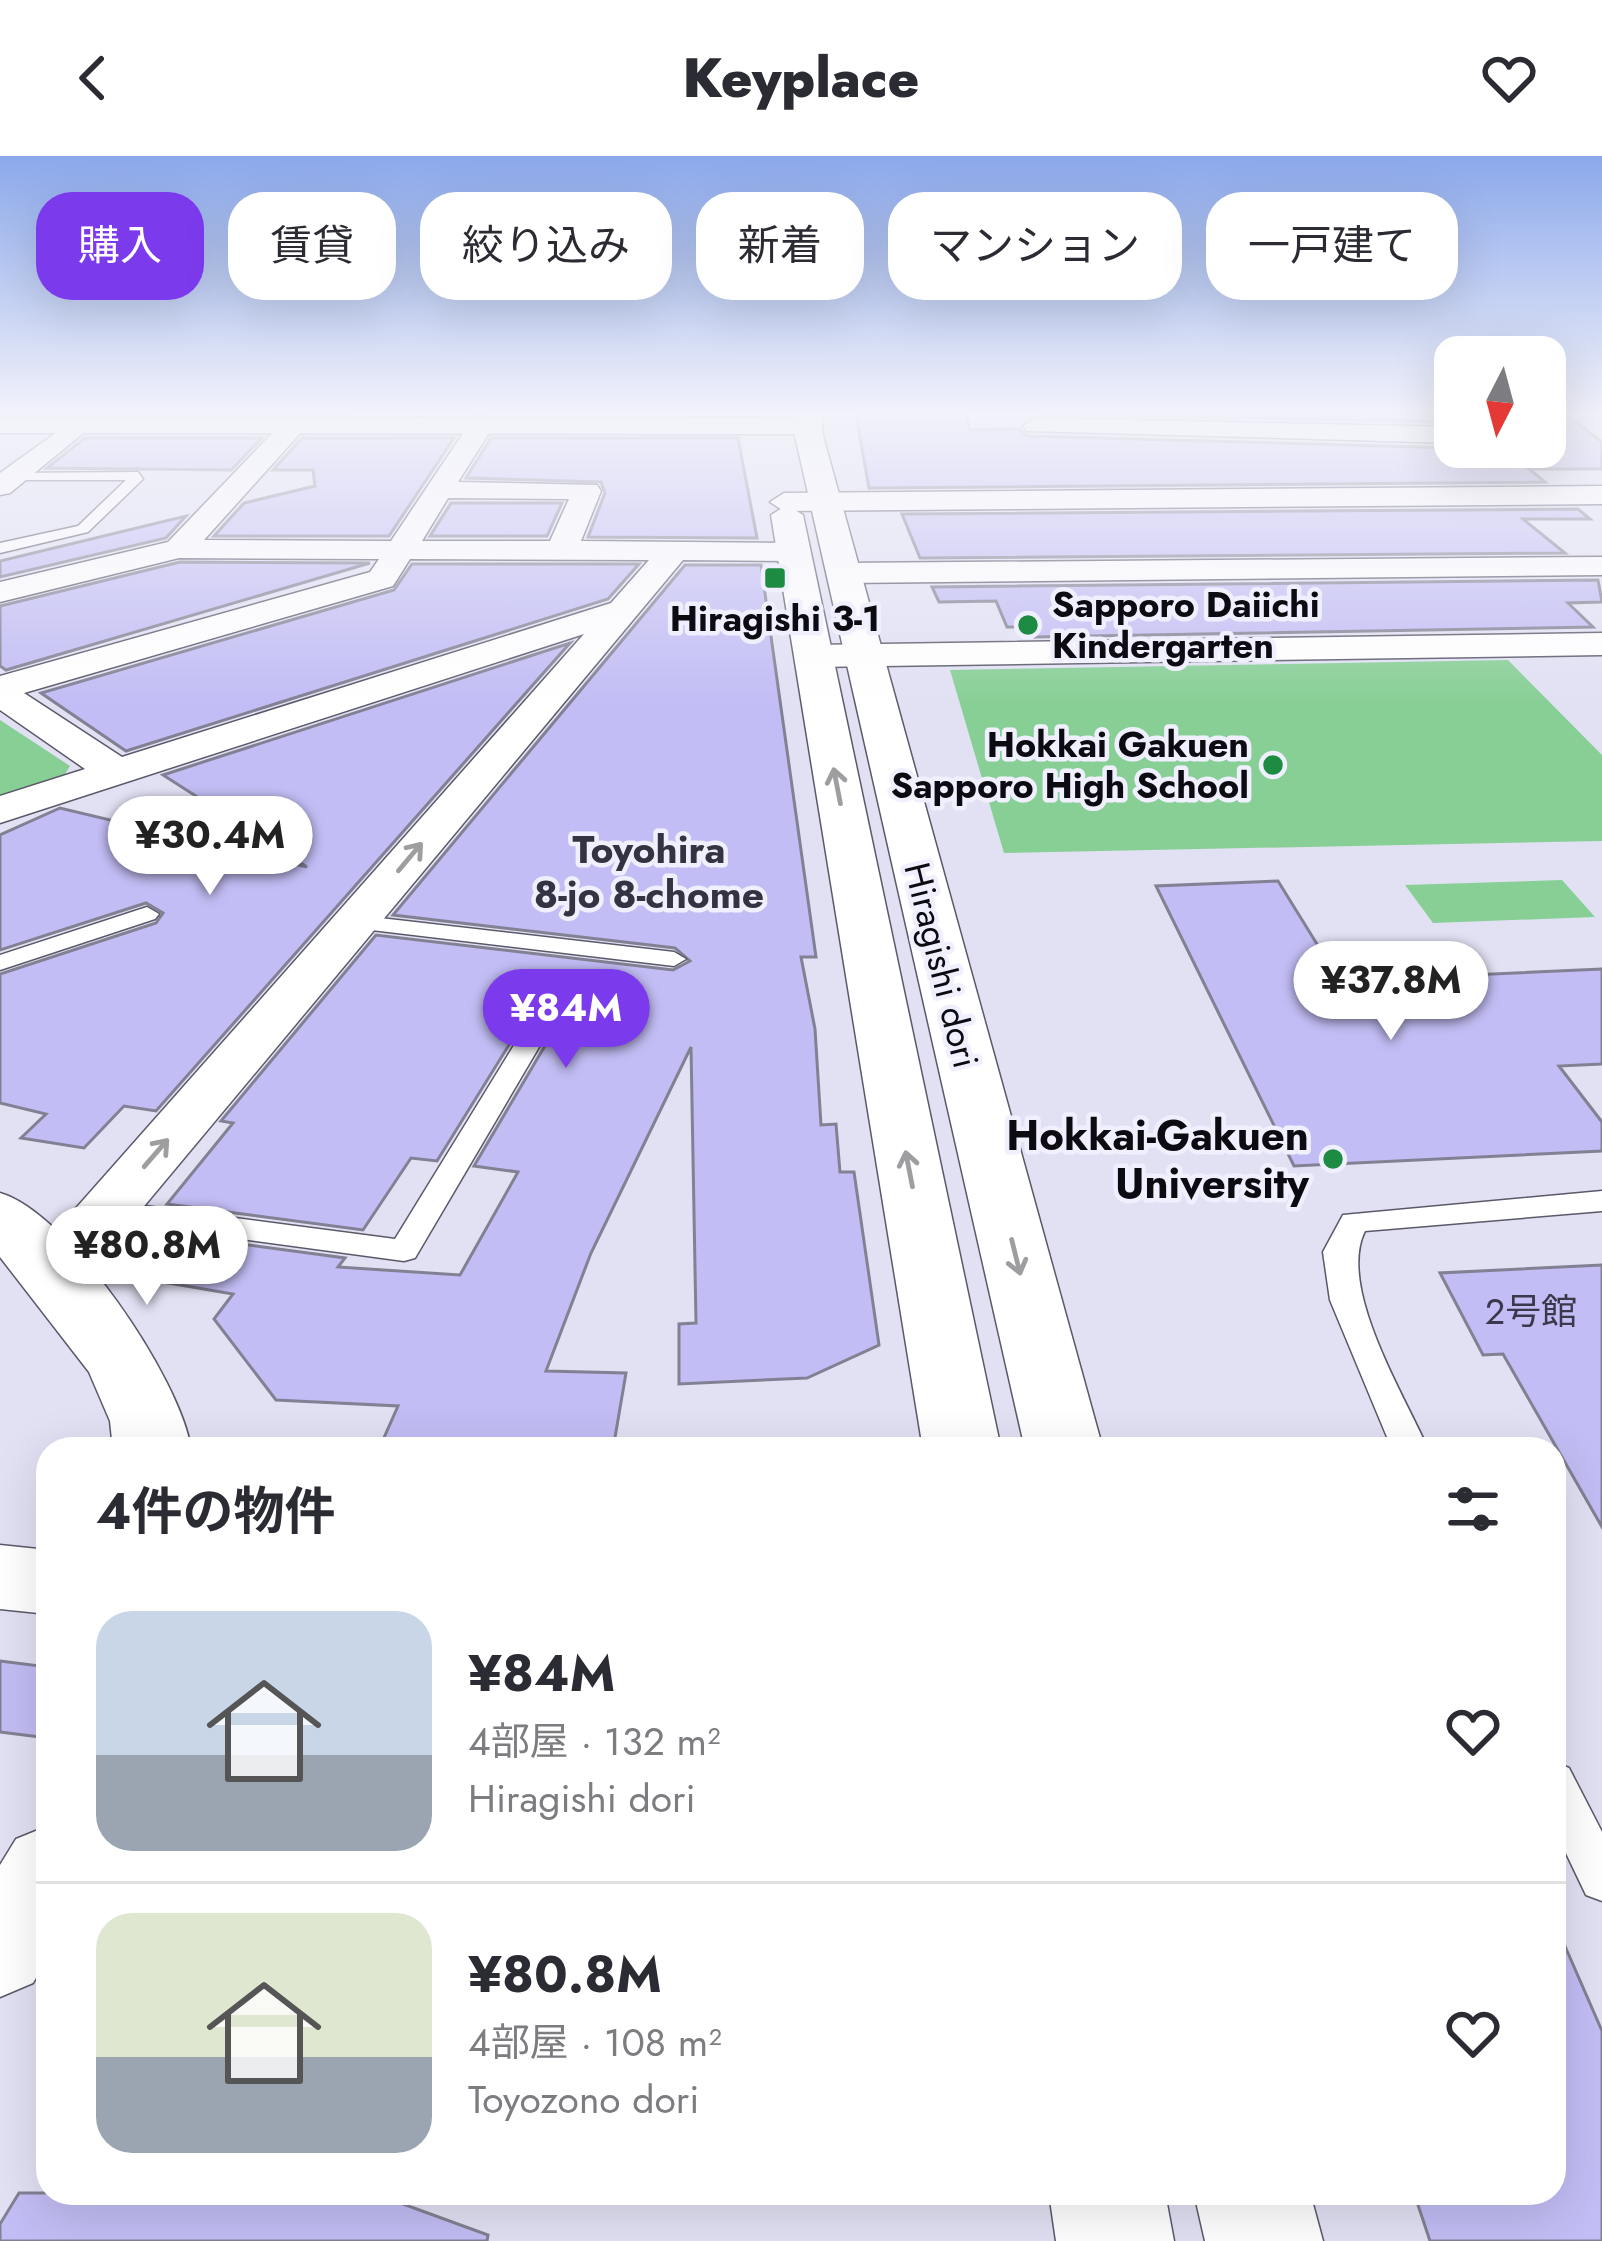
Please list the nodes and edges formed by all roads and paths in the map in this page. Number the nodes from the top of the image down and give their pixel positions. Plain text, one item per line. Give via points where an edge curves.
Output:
1 (105, 507) edge
2 (213, 507) edge
3 (431, 507) edge
4 (580, 507) edge
5 (801, 507) edge
6 (959, 507) edge
7 (1282, 507) edge
8 (802, 518) junction
9 (0, 548) edge
10 (179, 549) junction
11 (403, 549) junction
12 (562, 549) junction
13 (674, 551) junction
14 (1602, 566) edge
15 (1136, 568) junction
16 (1331, 568) junction
17 (844, 573) junction
18 (0, 592) edge
19 (620, 611) junction
20 (1602, 644) edge
21 (1395, 646) junction
22 (1182, 649) junction
23 (838, 655) junction
24 (0, 690) edge
25 (117, 772) junction
26 (0, 810) edge
27 (147, 914) dead end
28 (354, 922) junction
29 (674, 959) dead end
30 (0, 963) edge
31 (529, 1042) dead end
32 (1602, 1202) edge
33 (107, 1211) junction
34 (0, 1215) edge
35 (53, 1274) junction
36 (151, 1437) edge
37 (960, 1437) edge
38 (1061, 1437) edge
39 (1405, 1437) edge
40 (0, 1577) edge
41 (36, 1581) edge
42 (1566, 1806) edge
43 (1602, 1879) edge
44 (36, 1890) edge
45 (0, 1950) edge
46 (1109, 2205) edge
47 (1255, 2205) edge
48 (1115, 2241) edge
49 (1264, 2241) edge

1 - 9 lane via 82,529
2 - 10 street
3 - 11 street
4 - 12 street
5 - 8 main road, Hiragishi dori
6 - 8 street
7 - 16 street
8 - 13 street
8 - 17 main road, Hiragishi dori
8 - 23 main road, Hiragishi dori
10 - 11 street
10 - 18 street
11 - 12 street
11 - 24 street via 382,579
12 - 13 street
13 - 19 street
14 - 16 street
15 - 16 street
15 - 17 street
15 - 22 street
16 - 21 street
17 - 23 main road, Hiragishi dori
19 - 25 street
28 -> 19 street
20 - 21 street
21 - 22 street
22 - 23 street
37 -> 23 main road, Hiragishi dori
23 -> 38 main road, Hiragishi dori
24 - 25 street
25 - 26 street
27 - 30 lane
28 - 29 lane
33 -> 28 street
31 - 33 lane via 404,1251
32 - 39 lane via 1354,1222 1339,1252 1346,1300
33 - 35 street
34 - 35 main road
35 - 36 main road via 138,1387
40 - 41 street
42 - 43 lane
44 - 45 street
46 - 48 main road
47 - 49 main road

